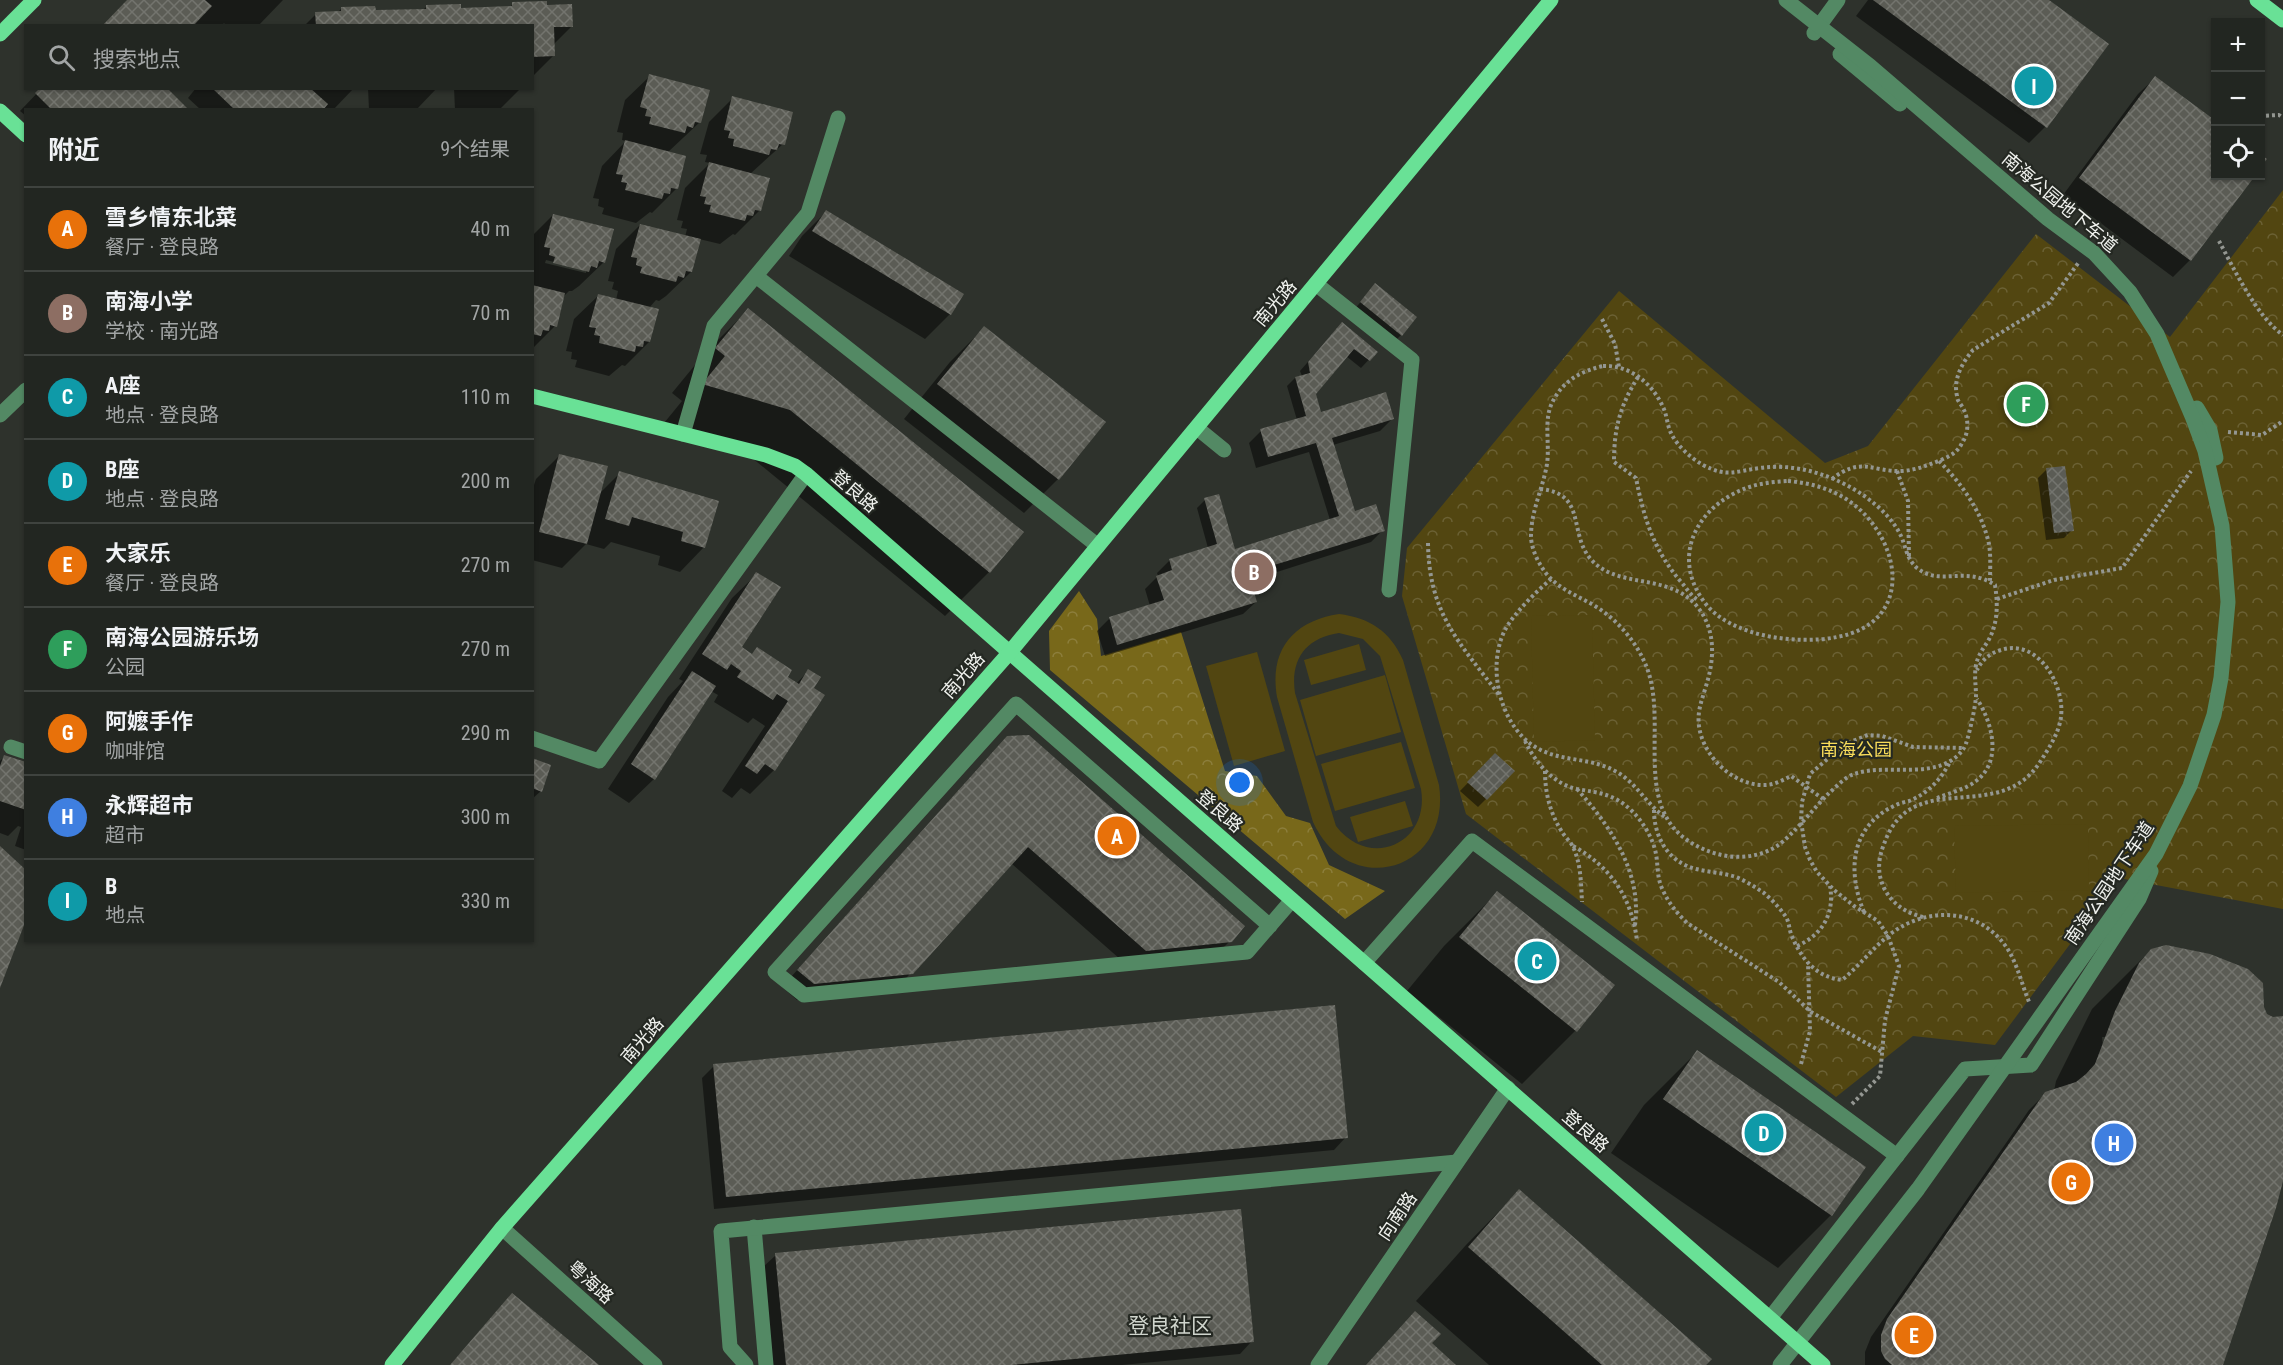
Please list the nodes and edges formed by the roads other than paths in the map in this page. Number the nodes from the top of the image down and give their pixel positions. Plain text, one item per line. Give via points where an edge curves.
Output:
1 (34, 0) edge
2 (1551, 0) edge
3 (1786, 0) edge
4 (1838, 0) edge
5 (2257, 0) edge
6 (2283, 20) edge
7 (1818, 26) junction
8 (0, 34) edge
9 (0, 111) edge
10 (838, 118) dead end
11 (24, 133) edge
12 (756, 276) junction
13 (1316, 284) junction
14 (2135, 300) junction
15 (24, 392) edge
16 (534, 397) edge
17 (0, 415) edge
18 (1197, 428) junction
19 (683, 434) junction
20 (1224, 450) dead end
21 (806, 474) junction
22 (1098, 546) junction
23 (1389, 590) dead end
24 (1010, 652) junction
25 (534, 739) edge
26 (2204, 746) junction
27 (2172, 824) junction
28 (1292, 900) junction
29 (1270, 926) junction
30 (1364, 963) junction
31 (2005, 1066) junction
32 (1508, 1088) junction
33 (1897, 1156) junction
34 (1457, 1162) junction
35 (754, 1227) junction
36 (502, 1228) junction
37 (1770, 1318) junction
38 (1799, 1344) junction
39 (392, 1365) edge
40 (655, 1365) edge
41 (746, 1365) edge
42 (766, 1365) edge
43 (1318, 1365) edge
44 (1780, 1365) edge
45 (1823, 1365) edge

1 - 8 main road
2 - 13 main road, 南光路
3 - 7 street, 南海公园地下车道
4 - 7 street
5 - 6 main road
7 - 14 street, 南海公园地下车道 via 2094,253
7 - 14 street via 1814,33
9 - 11 main road
10 - 12 street via 808,213
12 - 19 street via 714,326
12 - 22 street
13 - 18 main road, 南光路
13 - 23 street via 1412,360
14 - 26 street, 南海公园地下车道 via 2164,350 2205,451 2222,526 2228,602 2221,678
14 - 26 street via 2148,310 2210,430 2229,520 2233,590 2227,659
15 - 17 street
16 - 19 main road, 登良路
18 - 20 street
18 - 22 main road, 南光路
19 - 21 main road, 登良路 via 782,460
21 - 24 main road, 登良路
21 - 25 street via 599,761
22 - 24 main road, 南光路
24 - 28 main road, 登良路
24 - 36 main road, 南光路
26 - 27 street
27 - 31 street, 南海公园地下车道 via 2156,854
27 - 31 street via 2139,899 2031,1065
28 - 29 street
28 - 30 main road, 登良路
29 - 29 street via 1246,952 804,995 775,972 1016,704
30 - 32 main road, 登良路
30 - 33 street via 1472,841
31 - 33 street via 1965,1069
31 - 38 street, 南海公园地下车道 via 1918,1189
32 - 34 street, 向南路
32 - 37 main road, 登良路
33 - 37 street
34 - 35 street
34 - 43 street, 向南路
35 - 41 street via 721,1231 730,1347
35 - 42 street
36 - 39 main road, 南光路
36 - 40 street, 粤海路
37 - 38 main road, 登良路
38 - 44 street, 南海公园地下车道
38 - 45 main road, 登良路

